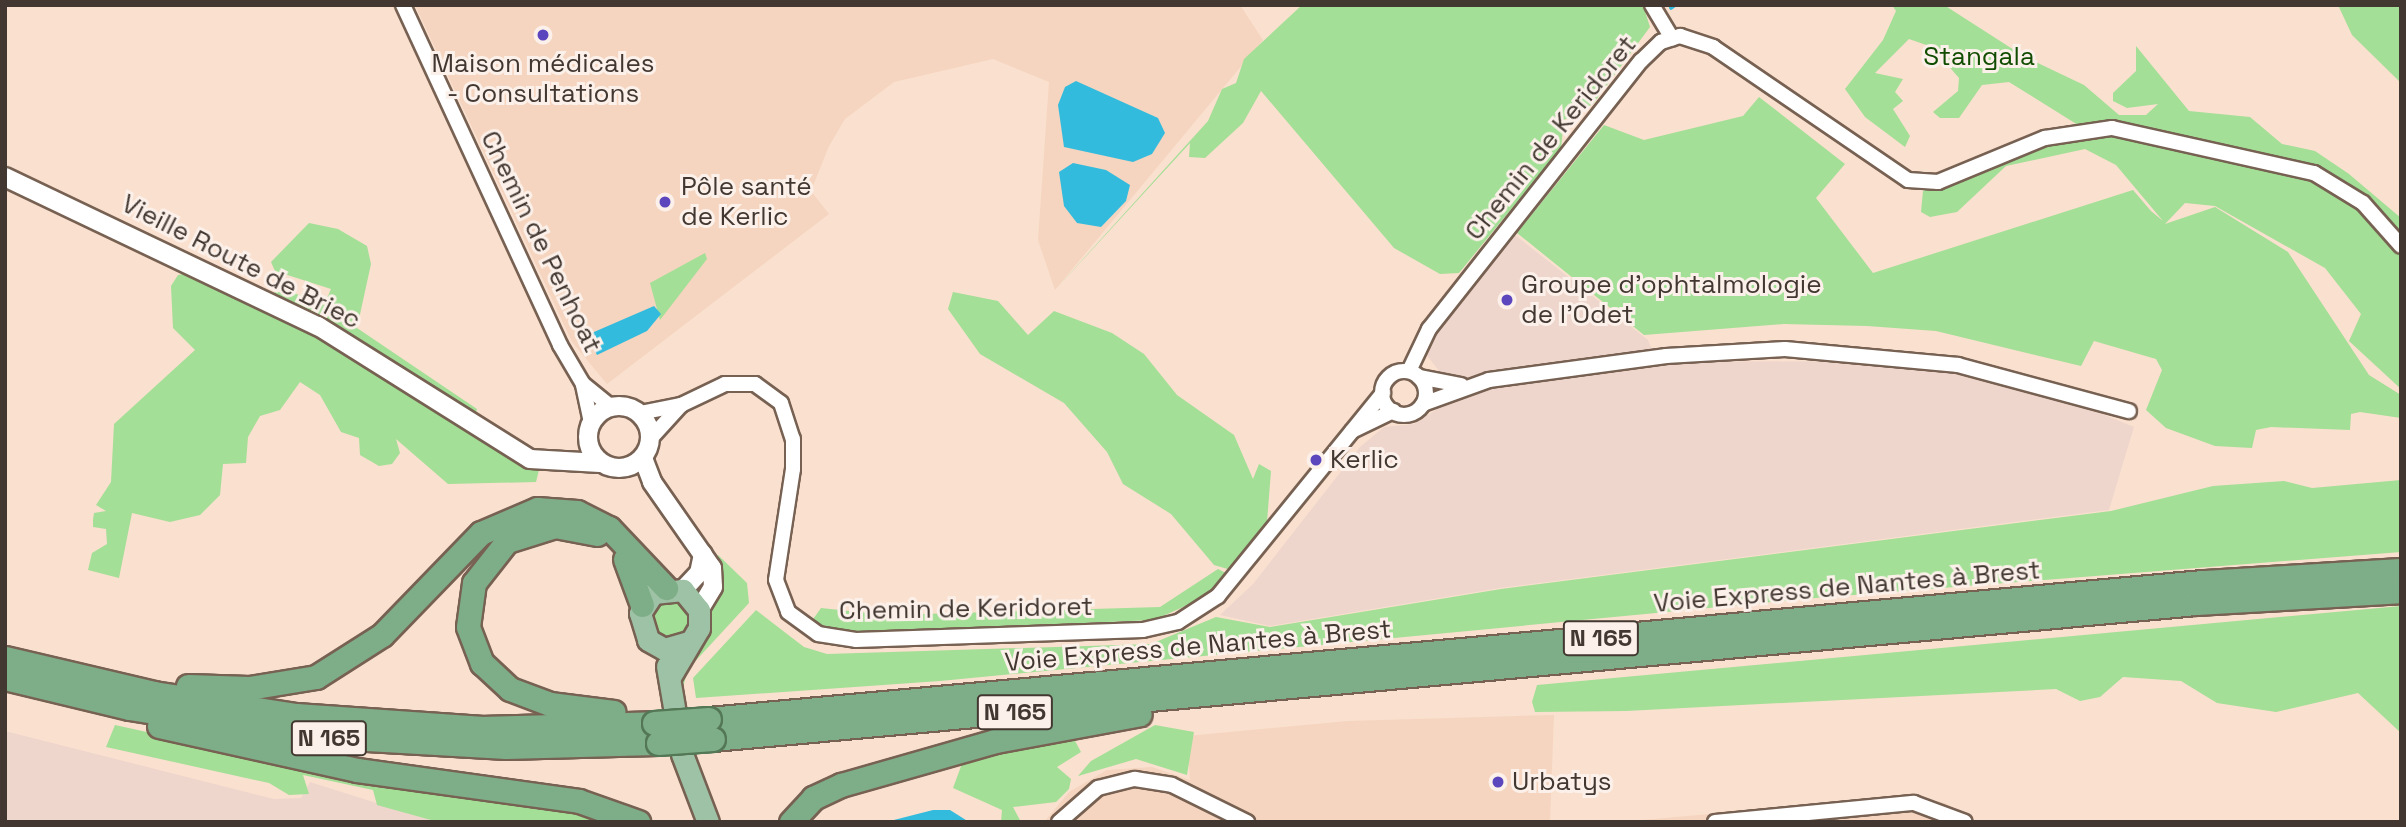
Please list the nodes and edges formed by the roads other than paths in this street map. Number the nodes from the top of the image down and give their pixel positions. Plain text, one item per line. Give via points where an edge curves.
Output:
1 (403, 5) edge
2 (1653, 5) edge
3 (1672, 38) junction
4 (5, 177) edge
5 (2401, 246) edge
6 (1414, 374) junction
7 (583, 384) junction
8 (1461, 385) junction
9 (1383, 393) junction
10 (1423, 404) junction
11 (681, 405) junction
12 (611, 407) junction
13 (1393, 411) junction
14 (2129, 411) dead end
15 (640, 413) junction
16 (590, 428) junction
17 (1351, 432) junction
18 (651, 438) junction
19 (643, 458) junction
20 (556, 460) junction
21 (600, 463) junction
22 (623, 469) junction
23 (652, 482) junction
24 (703, 554) junction
25 (2401, 570) edge
26 (675, 589) junction
27 (2401, 591) edge
28 (642, 605) junction
29 (699, 610) junction
30 (689, 642) junction
31 (656, 646) junction
32 (5, 658) edge
33 (670, 677) junction
34 (5, 679) edge
35 (112, 684) junction
36 (1317, 684) junction
37 (711, 729) junction
38 (656, 733) junction
39 (693, 787) junction
40 (638, 822) edge
41 (708, 822) edge
42 (719, 822) edge
43 (791, 822) edge
44 (1059, 822) edge
45 (1247, 822) edge
46 (1714, 822) edge
47 (1965, 822) edge

1 - 7 street, Chemin de Penhoat
2 - 3 street
3 - 5 street, Chemin de Keridoret via 1690,36 1713,47 1899,177 1938,182 2045,138 2101,127 2269,160 2333,182 2371,211
3 - 6 street, Chemin de Keridoret via 1641,61 1424,336
4 - 20 street, Vieille Route de Briec via 318,326 530,459
6 - 8 street
6 - 9 street via 1390,376
6 - 10 street via 1426,390
7 - 12 street, Chemin de Penhoat
7 - 16 street, Chemin de Penhoat
8 - 10 street
8 - 14 street via 1666,356 1812,349 1980,369
9 - 13 street
9 - 17 street, Chemin de Keridoret
10 - 13 street via 1408,414
11 - 15 street, Chemin de Keridoret
11 - 17 street, Chemin de Keridoret via 739,381 762,387 781,403 793,452 779,593 802,626 856,640 1143,630 1178,622 1234,579
11 - 18 street, Chemin de Keridoret
12 - 15 street
12 - 16 street
13 - 17 street, Chemin de Keridoret
15 - 18 street
16 - 20 street
16 - 21 street
18 - 19 street
19 - 22 street
19 - 23 street
20 - 21 street, Vieille Route de Briec
21 - 22 street
22 - 23 street
23 - 24 street
24 - 26 street via 699,573
24 - 29 street via 714,580
25 - 37 highway, Voie Express de Nantes à Brest / N 165 via 2204,582
26 - 28 main road
26 - 29 main road
26 - 35 highway via 610,528 577,512 537,509 481,533 382,635 316,677 249,688
27 - 36 highway, Voie Express de Nantes à Brest / N 165 via 2195,603
28 - 31 main road via 642,632
28 - 38 highway via 634,572 611,544 580,527 548,527 515,536 489,557 474,583 468,626 482,663 510,689 550,704 631,713
29 - 30 main road via 699,628
30 - 31 main road via 673,649
30 - 33 main road
31 - 33 main road
32 - 35 highway, Voie Express de Nantes à Brest / N 165
33 - 39 main road
34 - 38 highway, Voie Express de Nantes à Brest / N 165 via 129,708 325,738 506,747
34 - 40 highway via 195,737 357,770 561,797
35 - 38 highway, Voie Express de Nantes à Brest / N 165 via 271,712 410,724
36 - 37 highway, Voie Express de Nantes à Brest / N 165
36 - 43 highway via 969,748 829,790
37 - 38 highway, Voie Express de Nantes à Brest / N 165, bridge
39 - 41 main road
39 - 42 main road
44 - 45 street via 1098,788 1135,779 1172,785
46 - 47 street via 1914,803

